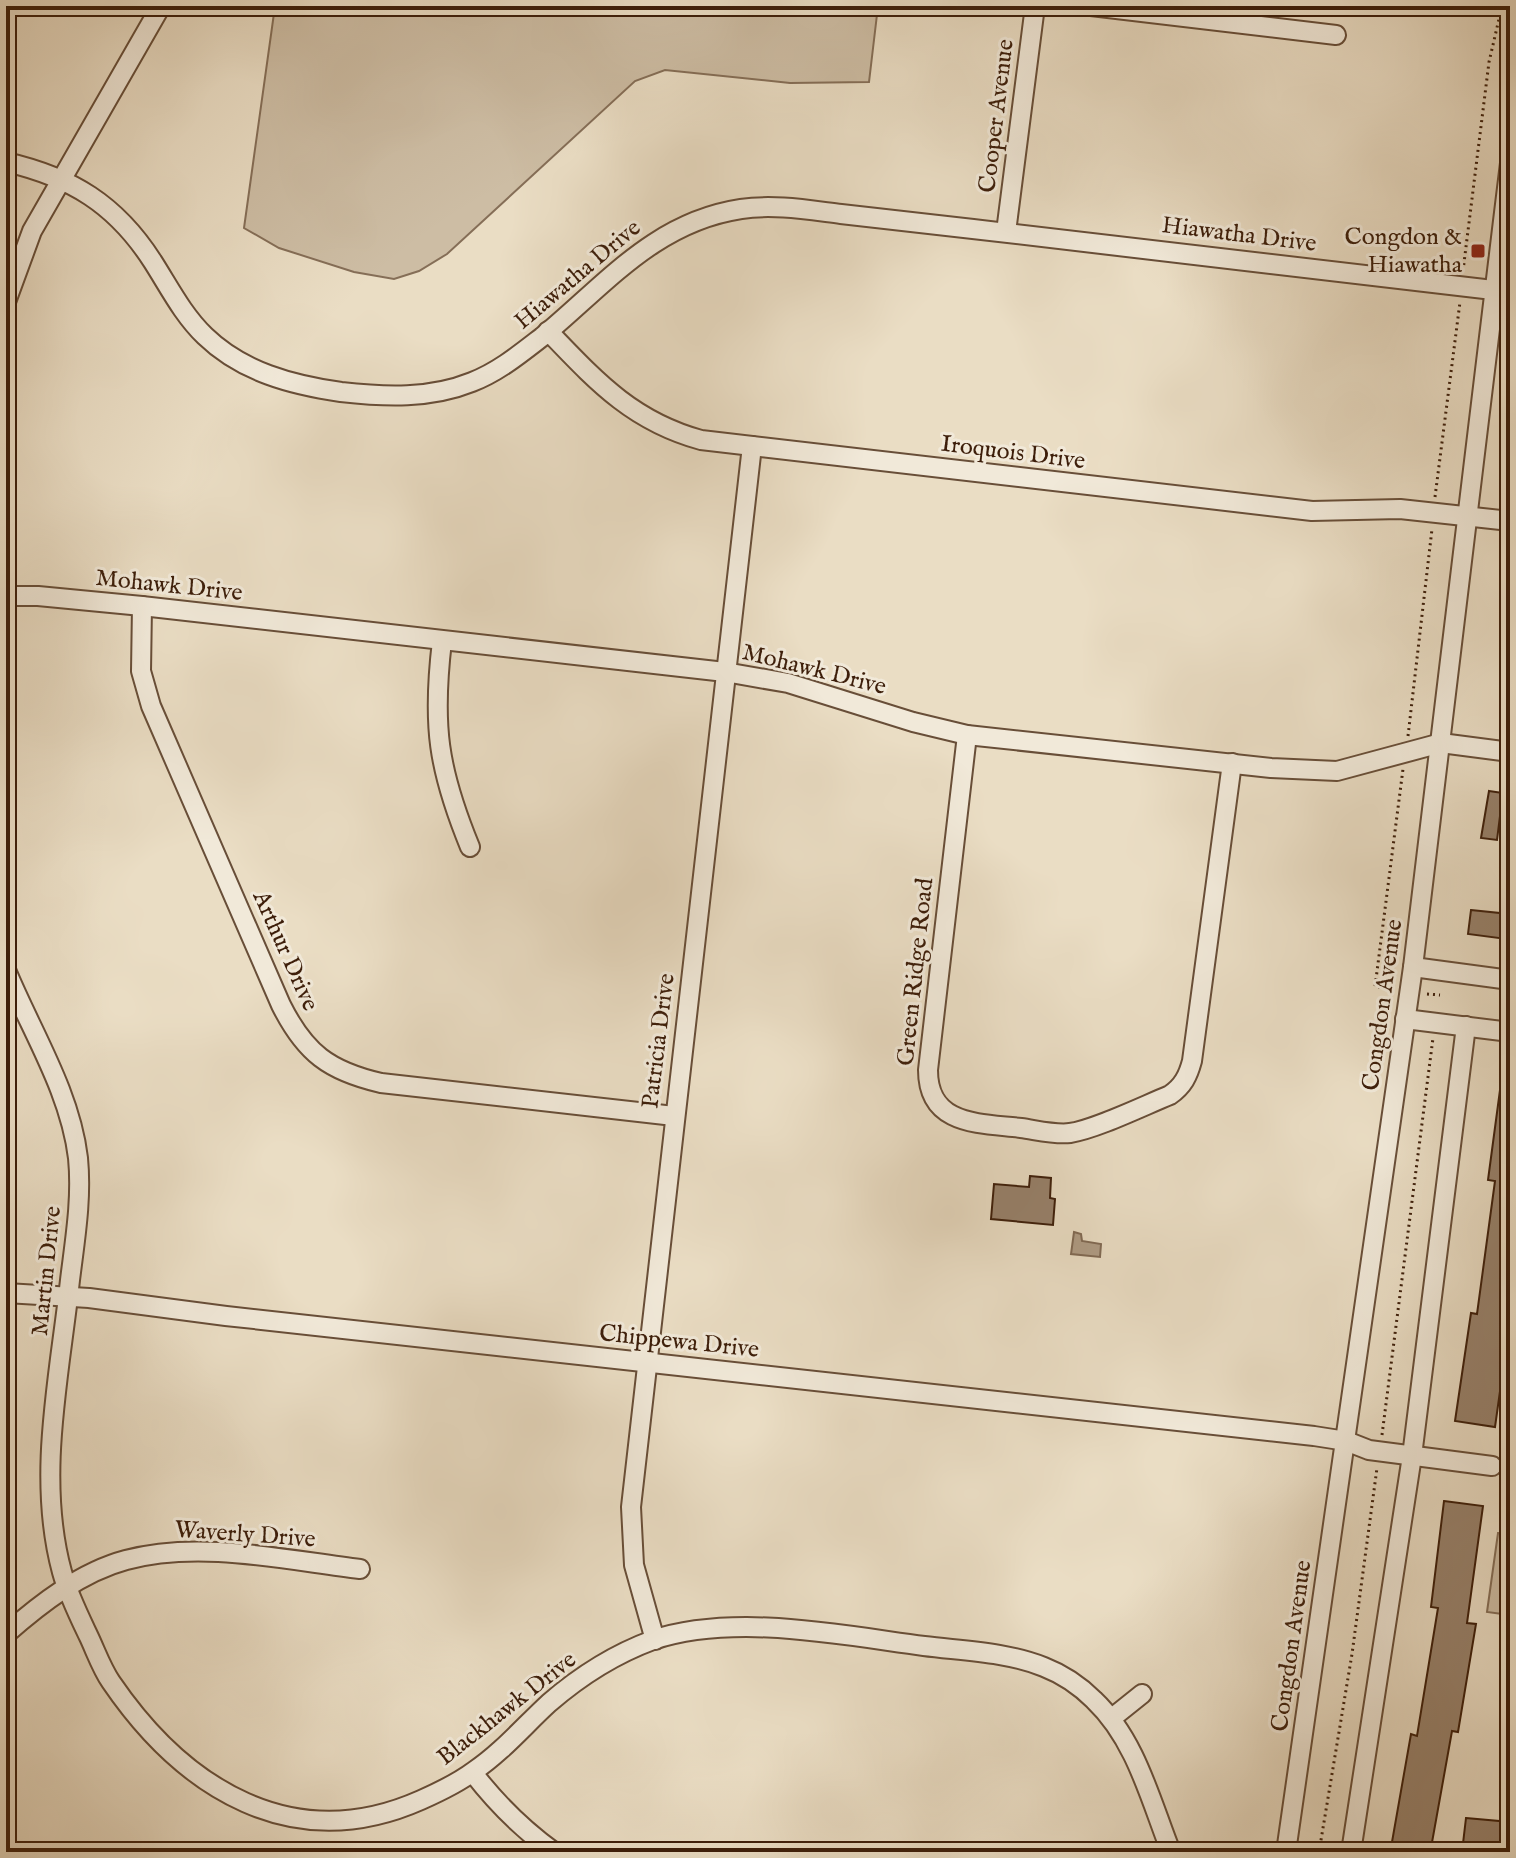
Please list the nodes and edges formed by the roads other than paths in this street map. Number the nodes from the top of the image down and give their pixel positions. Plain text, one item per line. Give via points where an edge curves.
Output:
1 (161, 6) edge
2 (1035, 6) edge
3 (1091, 6) edge
4 (1336, 35) dead end
5 (6, 162) edge
6 (1510, 163) edge
7 (63, 179) junction
8 (1006, 232) junction
9 (1503, 291) edge
10 (6, 302) edge
11 (548, 331) junction
12 (752, 446) junction
13 (1468, 516) junction
14 (1510, 521) edge
15 (6, 596) edge
16 (142, 606) junction
17 (442, 641) junction
18 (725, 672) junction
19 (967, 735) junction
20 (1441, 743) junction
21 (1510, 752) edge
22 (1232, 763) junction
23 (470, 847) dead end
24 (1413, 967) junction
25 (1510, 980) edge
26 (8, 983) edge
27 (1405, 1019) junction
28 (1466, 1026) junction
29 (1510, 1032) edge
30 (674, 1116) junction
31 (6, 1293) edge
32 (69, 1296) junction
33 (646, 1362) junction
34 (1346, 1441) junction
35 (1412, 1456) junction
36 (1492, 1466) dead end
37 (360, 1569) dead end
38 (67, 1588) junction
39 (6, 1634) edge
40 (655, 1640) junction
41 (1142, 1694) dead end
42 (1112, 1718) junction
43 (473, 1773) junction
44 (554, 1852) edge
45 (1171, 1852) edge
46 (1286, 1852) edge
47 (1351, 1852) edge

1 - 7 street
2 - 8 street, Cooper Avenue
3 - 4 street
5 - 7 street, Hiawatha Drive
6 - 9 street, Congdon Avenue
7 - 10 street via 25,246
7 - 11 street, Hiawatha Drive via 93,196 125,227 204,336 244,364 288,382 378,396 427,394 481,378
8 - 9 street, Hiawatha Drive
8 - 11 street, Hiawatha Drive via 778,208 720,214 687,224 648,246
9 - 13 street, Congdon Avenue
11 - 12 street, Iroquois Drive via 599,384 646,419 701,440
12 - 13 street, Iroquois Drive via 1312,511 1400,509
12 - 18 street, Patricia Drive
13 - 14 street, Iroquois Drive
13 - 20 street, Congdon Avenue
15 - 16 street, Mohawk Drive
16 - 17 street, Mohawk Drive
16 - 30 street, Arthur Drive via 141,671 151,706 281,1005 310,1050 342,1072 381,1083
17 - 18 street, Mohawk Drive
17 - 23 street via 438,739
18 - 19 street, Mohawk Drive via 788,683
18 - 30 street, Patricia Drive
19 - 22 street, Mohawk Drive
19 - 22 street, Green Ridge Road via 929,1083 955,1119 1063,1133 1170,1095 1187,1076
20 - 21 street, Mohawk Drive
20 - 22 street, Mohawk Drive via 1337,771
20 - 24 street, Congdon Avenue
24 - 25 street
24 - 27 street, Congdon Avenue
26 - 32 street, Martin Drive via 53,1074 73,1129 79,1206
27 - 28 street
27 - 34 street, Congdon Avenue
28 - 29 street
28 - 35 street
30 - 33 street, Patricia Drive
31 - 32 street, Chippewa Drive
32 - 33 street, Chippewa Drive
32 - 38 street, Martin Drive via 51,1460 51,1504
33 - 34 street, Chippewa Drive
33 - 40 street, Patricia Drive via 631,1532 640,1592
34 - 35 street, Chippewa Drive
34 - 46 street, Congdon Avenue
35 - 36 street, Chippewa Drive
35 - 47 street
37 - 38 street, Waverly Drive via 175,1551 123,1560
38 - 39 street, Waverly Drive
38 - 43 street, Blackhawk Drive via 107,1677 142,1724 183,1763 242,1803 297,1820 361,1820 394,1812
40 - 42 street, Blackhawk Drive via 756,1628 1014,1657 1062,1675
40 - 43 street, Blackhawk Drive via 571,1685
41 - 42 street
42 - 45 street, Blackhawk Drive via 1131,1748
43 - 44 street via 496,1803

